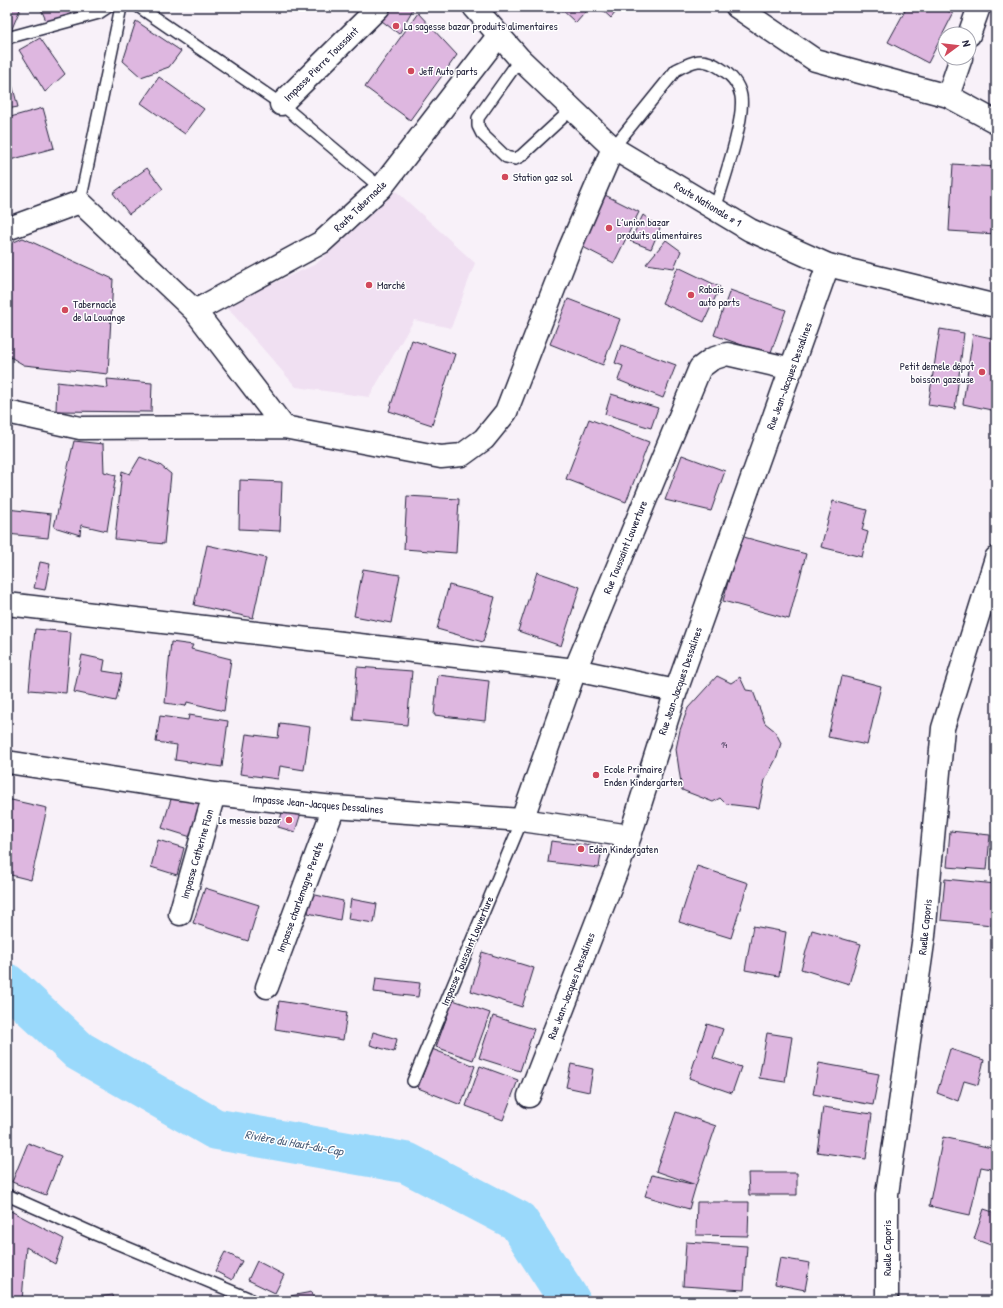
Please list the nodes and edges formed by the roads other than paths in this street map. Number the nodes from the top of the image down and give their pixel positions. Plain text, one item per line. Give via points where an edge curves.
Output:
1 (108, 7) edge
2 (121, 7) edge
3 (139, 7) edge
4 (379, 7) edge
5 (474, 7) edge
6 (737, 7) edge
7 (978, 7) edge
8 (972, 26) edge
9 (499, 35) junction
10 (7, 38) edge
11 (520, 59) junction
12 (958, 66) edge
13 (948, 96) junction
14 (281, 104) junction
15 (573, 108) junction
16 (996, 122) edge
17 (614, 148) junction
18 (381, 188) junction
19 (80, 202) junction
20 (716, 209) junction
21 (7, 229) edge
22 (828, 265) junction
23 (996, 306) edge
24 (195, 311) junction
25 (792, 369) junction
26 (7, 412) edge
27 (284, 427) junction
28 (996, 558) edge
29 (7, 604) edge
30 (576, 670) junction
31 (676, 691) junction
32 (7, 762) edge
33 (214, 794) junction
34 (334, 806) junction
35 (522, 820) junction
36 (630, 836) junction
37 (180, 914) dead end
38 (267, 987) dead end
39 (413, 1082) dead end
40 (529, 1096) dead end
41 (7, 1195) edge
42 (252, 1301) edge
43 (888, 1301) edge

1 - 10 lane via 99,13
2 - 19 lane
3 - 14 lane
4 - 14 street, Impasse Pierre Toussaint
5 - 9 street, Route Nationale # 1
6 - 13 street via 815,60
7 - 8 street
9 - 11 street, Route Nationale # 1
9 - 18 street, Route Tabernacle
11 - 15 street, Route Nationale # 1
11 - 15 lane via 478,118 482,134 506,157 515,159 522,156
12 - 13 street
13 - 16 street
14 - 18 lane
15 - 17 street, Route Nationale # 1
17 - 20 street, Route Nationale # 1
17 - 20 lane via 676,70 700,60 709,61 734,80 741,95 742,112
17 - 27 street via 569,250 506,412 484,438 462,455 441,457
18 - 24 street, Route Tabernacle via 322,242
19 - 21 street
19 - 24 street
20 - 22 street, Route Nationale # 1 via 750,230
22 - 23 street, Route Nationale # 1
22 - 25 street, Rue Jean-Jacques Dessalines
24 - 27 street
25 - 30 street, Rue Toussaint Louverture via 727,354 712,359 700,368
25 - 31 street, Rue Jean-Jacques Dessalines
26 - 27 street via 80,428
28 - 43 street, Ruelle Caporis via 943,728 924,936 887,1194
29 - 30 street
30 - 31 street
30 - 35 street, Rue Toussaint Louverture
31 - 36 street, Rue Jean-Jacques Dessalines
32 - 33 street, Impasse Jean-Jacques Dessalines
33 - 34 street, Impasse Jean-Jacques Dessalines
33 - 37 street, Impasse Catherine Flon
34 - 35 street, Impasse Jean-Jacques Dessalines
34 - 38 street, Impasse charlemagne Peralte
35 - 36 street, Impasse Jean-Jacques Dessalines
35 - 39 lane, Impasse Toussaint Louverture
36 - 40 street, Rue Jean-Jacques Dessalines
41 - 42 lane

